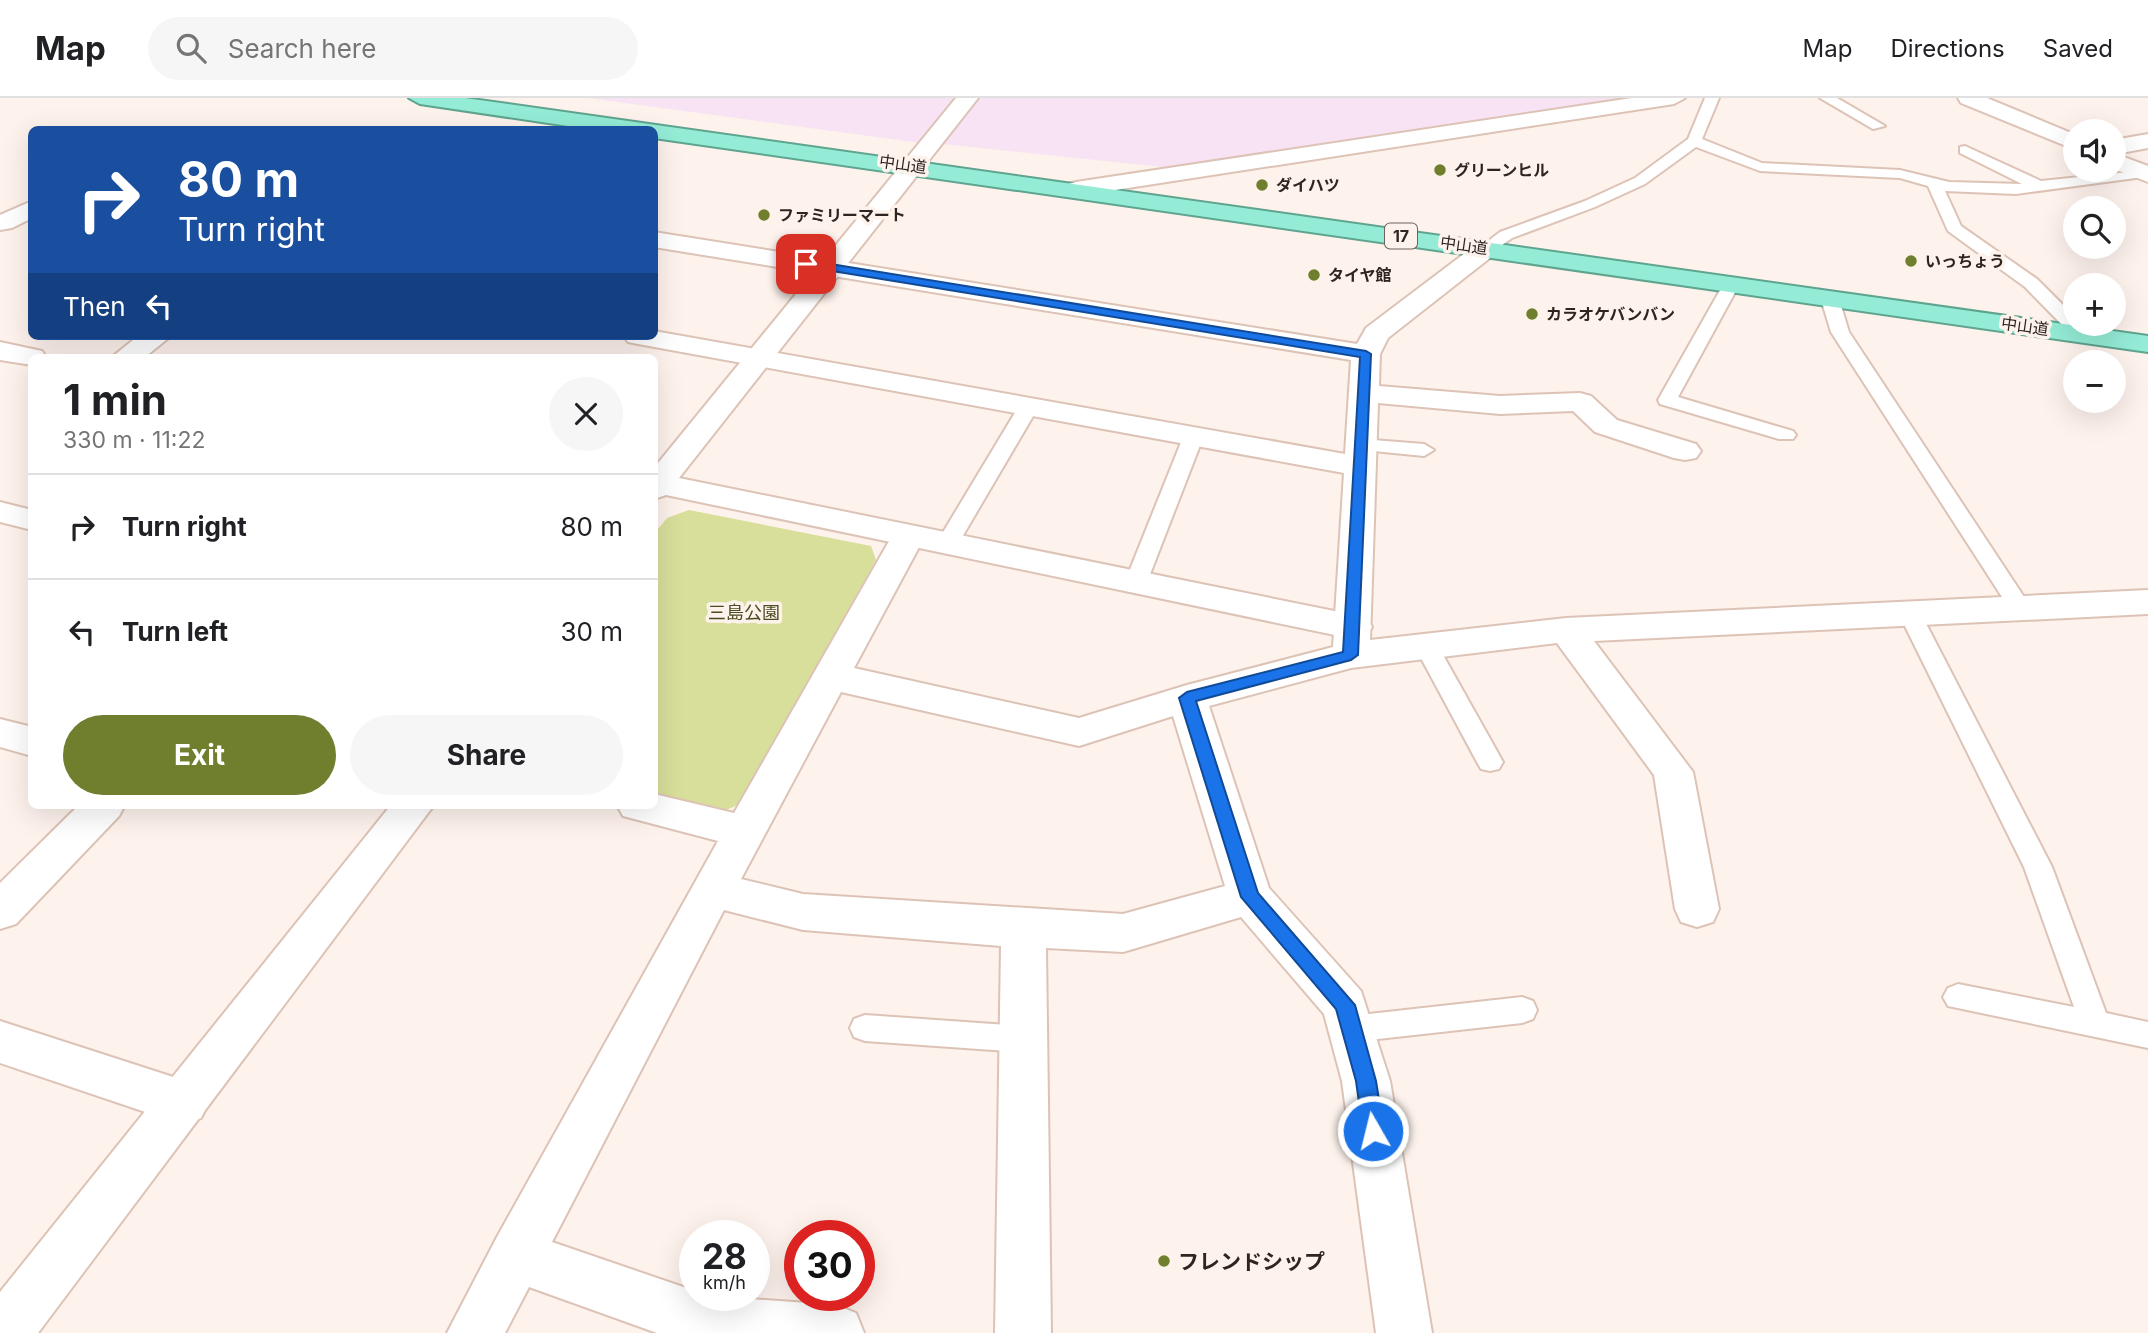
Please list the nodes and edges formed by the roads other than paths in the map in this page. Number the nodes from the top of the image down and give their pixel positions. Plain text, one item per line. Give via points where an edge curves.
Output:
1 (420, 98) edge
2 (967, 98) edge
3 (1674, 98) edge
4 (1712, 98) edge
5 (1827, 98) edge
6 (1969, 98) edge
7 (617, 126) edge
8 (1878, 126) dead end
9 (658, 132) edge
10 (2063, 138) edge
11 (1693, 141) junction
12 (2148, 141) edge
13 (2126, 145) edge
14 (1964, 150) dead end
15 (2126, 165) edge
16 (914, 166) junction
17 (2146, 174) edge
18 (1935, 184) junction
19 (2040, 187) junction
20 (1076, 189) junction
21 (28, 210) edge
22 (1, 223) edge
23 (28, 227) edge
24 (658, 240) edge
25 (1486, 249) junction
26 (831, 268) junction
27 (1731, 285) junction
28 (1830, 299) junction
29 (2063, 316) edge
30 (2063, 331) edge
31 (2094, 336) edge
32 (151, 340) edge
33 (658, 340) edge
34 (2148, 344) edge
35 (0, 351) edge
36 (130, 354) edge
37 (1366, 354) junction
38 (28, 356) edge
39 (762, 358) junction
40 (1363, 393) junction
41 (1030, 406) junction
42 (1194, 435) junction
43 (1786, 435) dead end
44 (1424, 450) dead end
45 (1685, 451) dead end
46 (1360, 455) junction
47 (658, 483) edge
48 (658, 485) edge
49 (0, 512) edge
50 (28, 519) edge
51 (928, 540) junction
52 (1136, 582) junction
53 (2148, 602) edge
54 (2021, 609) junction
55 (1910, 614) junction
56 (1566, 630) junction
57 (1352, 641) junction
58 (1426, 645) junction
59 (833, 677) junction
60 (1187, 698) junction
61 (0, 733) edge
62 (28, 741) edge
63 (1490, 762) dead end
64 (101, 809) edge
65 (411, 809) edge
66 (654, 809) edge
67 (745, 832) junction
68 (713, 890) junction
69 (1250, 897) junction
70 (1697, 909) dead end
71 (0, 911) edge
72 (1024, 929) junction
73 (1958, 997) dead end
74 (1521, 1010) dead end
75 (2095, 1024) junction
76 (865, 1028) dead end
77 (1352, 1029) junction
78 (2148, 1035) edge
79 (1023, 1039) junction
80 (0, 1042) edge
81 (184, 1102) junction
82 (516, 1256) junction
83 (3, 1333) edge
84 (475, 1333) edge
85 (836, 1333) edge
86 (1023, 1333) edge
87 (1404, 1333) edge

1 - 7 highway
2 - 16 street
3 - 20 street
4 - 11 lane
5 - 8 lane
6 - 10 street
9 - 16 highway, 中山道 / 17
11 - 18 lane via 1760,167 1900,174
11 - 25 lane via 1640,181 1506,234
12 - 13 street
14 - 19 lane
15 - 17 street
16 - 20 highway, 中山道 / 17
16 - 26 street
17 - 19 lane
18 - 19 lane
18 - 29 lane via 1954,228 2031,283
20 - 25 highway, 中山道 / 17
21 - 22 street
22 - 23 street
24 - 26 street
25 - 27 highway, 中山道 / 17
25 - 37 street via 1376,334
26 - 37 street
26 - 39 street
27 - 28 highway, 中山道 / 17
27 - 43 lane via 1667,400
28 - 30 highway, 中山道 / 17
28 - 54 lane via 1840,332
31 - 34 highway, 中山道 / 17
32 - 36 street
33 - 39 street
35 - 38 street
37 - 40 street
39 - 41 street
39 - 47 street
40 - 45 street via 1500,405 1580,402 1605,426
40 - 46 street
41 - 42 street
41 - 51 lane
42 - 46 street
42 - 52 lane
44 - 46 lane
46 - 57 street
48 - 51 street
49 - 50 street
51 - 52 street
51 - 59 street
52 - 57 street
53 - 54 street
54 - 55 street
55 - 56 street
55 - 75 lane via 2038,867
56 - 58 street
56 - 70 street via 1673,772
57 - 58 street
57 - 60 street
58 - 63 lane
59 - 60 street via 1079,732
59 - 67 street
60 - 69 street
61 - 62 street
64 - 71 street
65 - 81 street
66 - 67 street
67 - 68 street
68 - 72 street via 803,912
68 - 82 street
69 - 72 street via 1123,933
69 - 77 street via 1345,1005
72 - 79 street
73 - 75 lane
74 - 77 lane
75 - 78 lane
76 - 79 lane
77 - 87 street via 1366,1081
79 - 86 street
80 - 81 street
81 - 83 street
82 - 84 street
82 - 85 street via 710,1324

